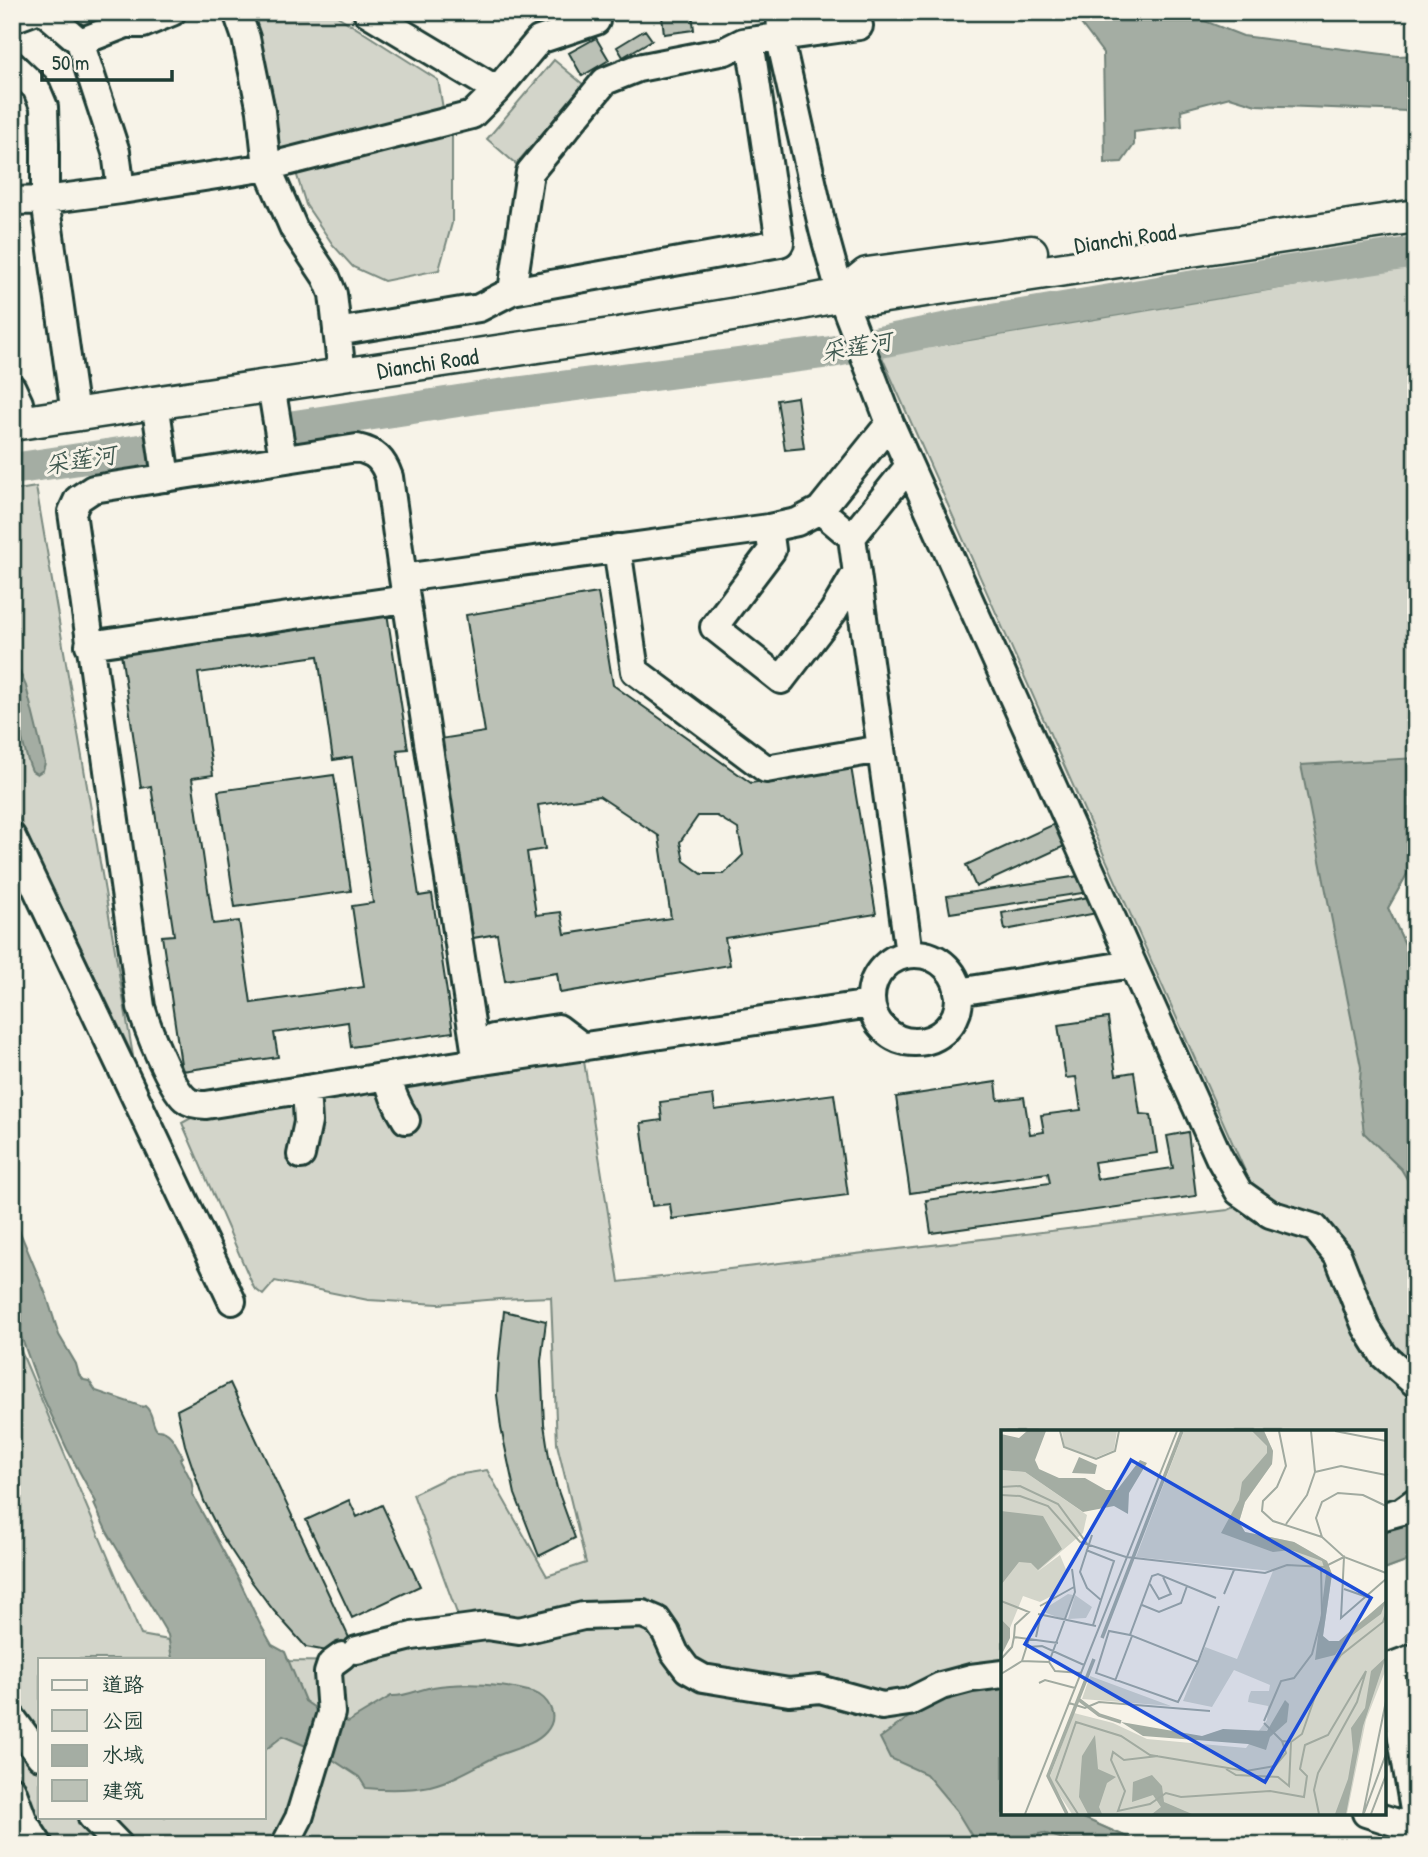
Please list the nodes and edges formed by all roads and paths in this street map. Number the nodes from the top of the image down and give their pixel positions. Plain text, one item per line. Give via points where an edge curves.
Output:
1 (31, 12) edge
2 (45, 12) edge
3 (172, 12) edge
4 (237, 12) edge
5 (367, 12) edge
6 (801, 12) edge
7 (12, 19) edge
8 (596, 21) dead end
9 (781, 25) edge
10 (859, 26) dead end
11 (750, 41) junction
12 (80, 42) junction
13 (12, 65) edge
14 (497, 90) junction
15 (267, 167) junction
16 (121, 190) junction
17 (1416, 196) edge
18 (45, 200) junction
19 (12, 201) edge
20 (1416, 216) edge
21 (512, 292) junction
22 (841, 295) junction
23 (337, 332) junction
24 (342, 374) junction
25 (271, 385) junction
26 (12, 388) edge
27 (155, 402) junction
28 (75, 414) junction
29 (18, 423) edge
30 (890, 423) junction
31 (284, 459) junction
32 (909, 466) junction
33 (166, 478) junction
34 (820, 510) junction
35 (769, 528) junction
36 (852, 537) junction
37 (617, 548) junction
38 (856, 573) junction
39 (404, 588) junction
40 (89, 645) junction
41 (881, 749) junction
42 (12, 837) edge
43 (909, 954) junction
44 (1132, 964) junction
45 (958, 992) junction
46 (871, 1004) junction
47 (493, 1038) dead end
48 (583, 1047) junction
49 (477, 1062) junction
50 (388, 1077) junction
51 (176, 1088) junction
52 (306, 1090) junction
53 (270, 1113) dead end
54 (406, 1120) dead end
55 (301, 1155) dead end
56 (232, 1301) dead end
57 (1416, 1384) edge
58 (1416, 1501) edge
59 (1386, 1515) edge
60 (1416, 1657) edge
61 (1387, 1668) edge
62 (1001, 1674) edge
63 (12, 1718) edge
64 (38, 1753) edge
65 (12, 1790) edge
66 (1372, 1815) edge
67 (93, 1818) edge
68 (299, 1818) junction
69 (1416, 1822) edge
70 (1416, 1829) edge
71 (39, 1845) edge
72 (119, 1845) edge
73 (285, 1845) edge
74 (307, 1845) edge

1 - 7 street
2 - 12 street
3 - 12 street
4 - 15 street via 247,38
5 - 14 street
6 - 9 street
8 - 14 street via 539,40
9 - 10 street
9 - 11 street
9 - 22 street via 782,48
11 - 21 street via 725,51 638,68 605,81 530,172
11 - 21 street via 780,243
12 - 16 street via 116,152
13 - 18 street via 36,88 44,107
14 - 15 street via 472,115
15 - 16 street
15 - 23 street via 294,229 326,277 333,294
16 - 18 street
17 - 22 main road, Dianchi Road via 867,274
18 - 19 street
18 - 28 street
20 - 22 main road, Dianchi Road via 872,298
21 - 23 street via 479,308
22 - 24 main road, Dianchi Road via 618,334
22 - 30 street
23 - 24 street
24 - 25 main road, Dianchi Road
25 - 27 main road, Dianchi Road
25 - 31 street
26 - 29 street via 19,402
27 - 28 main road, Dianchi Road
27 - 33 street
28 - 29 main road, Dianchi Road
30 - 32 street
30 - 34 street
31 - 33 street
31 - 39 street via 357,448 378,456 389,477
32 - 36 street
32 - 44 street
33 - 40 street via 93,489 73,506
34 - 35 street via 797,523
34 - 36 street
35 - 37 street
35 - 38 street via 772,550 714,627 781,680 833,612
36 - 38 street
37 - 39 street
37 - 41 street via 635,671 766,769
38 - 41 street
39 - 40 street
39 - 49 street
40 - 51 street via 141,1007
41 - 43 street
42 - 56 street
43 - 45 street via 935,959 954,979
43 - 46 street via 884,966 871,990
44 - 45 street
44 - 57 street via 1239,1192 1270,1214 1315,1228 1338,1256 1366,1327 1384,1356
45 - 46 street via 952,1022 928,1040 898,1039 885,1031
46 - 48 street
47 - 48 street via 558,1028
48 - 49 street
49 - 50 street
50 - 52 street
50 - 54 street
51 - 52 street via 197,1105
51 - 53 street via 187,1117 200,1124
52 - 55 street via 308,1122
58 - 59 street
60 - 61 street
61 - 69 street
62 - 68 street via 941,1686 909,1702 882,1706 820,1689 789,1692 704,1678 687,1669 657,1620 643,1614 583,1616 519,1631 487,1626 412,1636 349,1653 331,1664 331,1713
63 - 64 street
65 - 71 street
66 - 70 street
67 - 72 street
68 - 73 street
68 - 74 street

